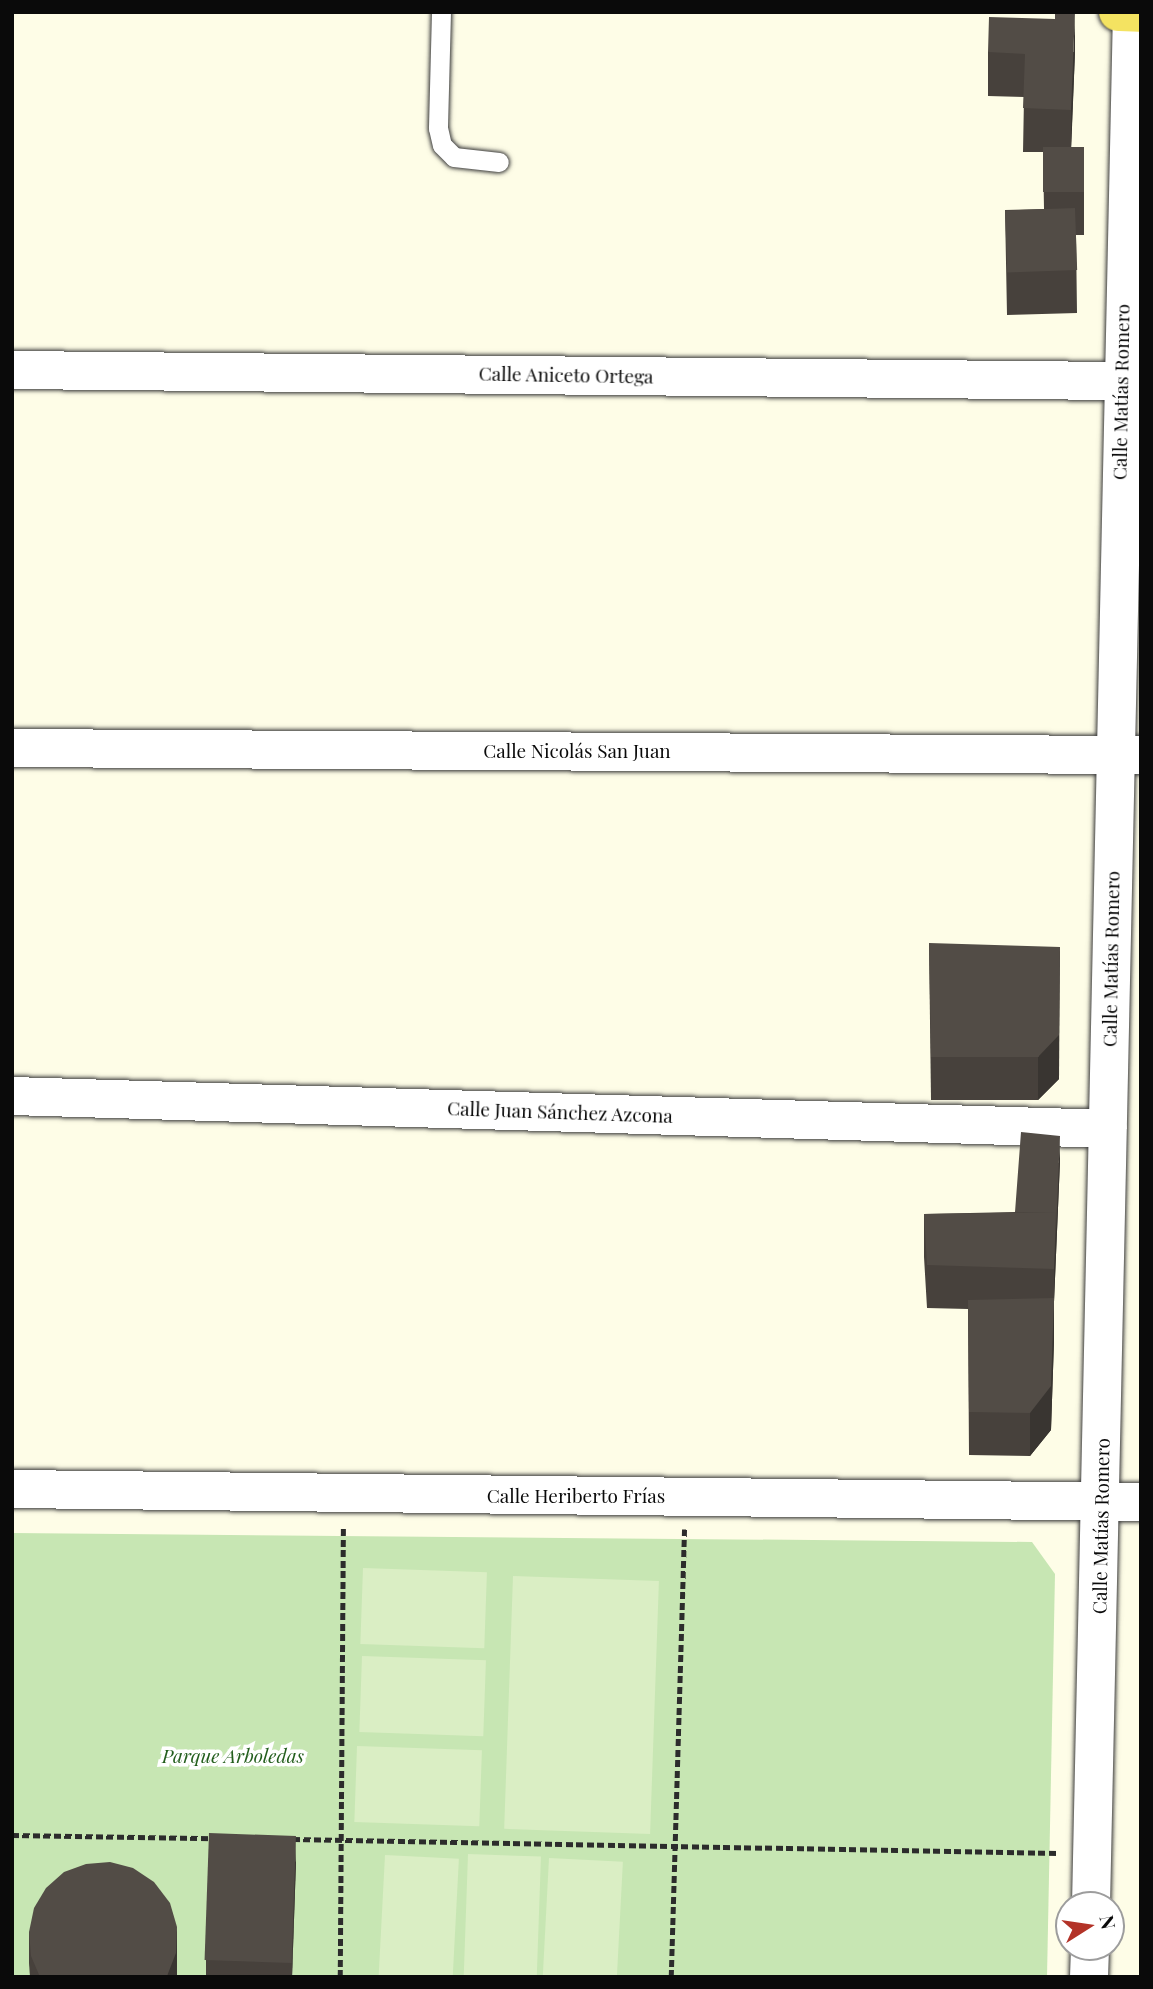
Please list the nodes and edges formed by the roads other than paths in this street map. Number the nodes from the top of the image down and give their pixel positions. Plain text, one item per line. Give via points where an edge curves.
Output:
1 (441, 12) edge
2 (1118, 12) edge
3 (1132, 13) edge
4 (1141, 13) edge
5 (499, 162) dead end
6 (12, 370) edge
7 (1121, 381) junction
8 (12, 748) edge
9 (1127, 755) edge
10 (12, 1096) edge
11 (1108, 1129) junction
12 (12, 1489) edge
13 (1103, 1502) junction
14 (1141, 1502) edge
15 (1091, 1891) edge

1 - 5 lane via 438,128 442,145 454,157
2 - 3 main road
3 - 4 main road
3 - 7 street, Calle Matías Romero
6 - 7 street, Calle Aniceto Ortega
7 - 9 street, Calle Matías Romero
8 - 9 street, Calle Nicolás San Juan
9 - 11 street, Calle Matías Romero
10 - 11 street, Calle Juan Sánchez Azcona
11 - 13 street, Calle Matías Romero
12 - 13 street, Calle Heriberto Frías
13 - 14 street, Calle Heriberto Frías
13 - 15 street, Calle Matías Romero

